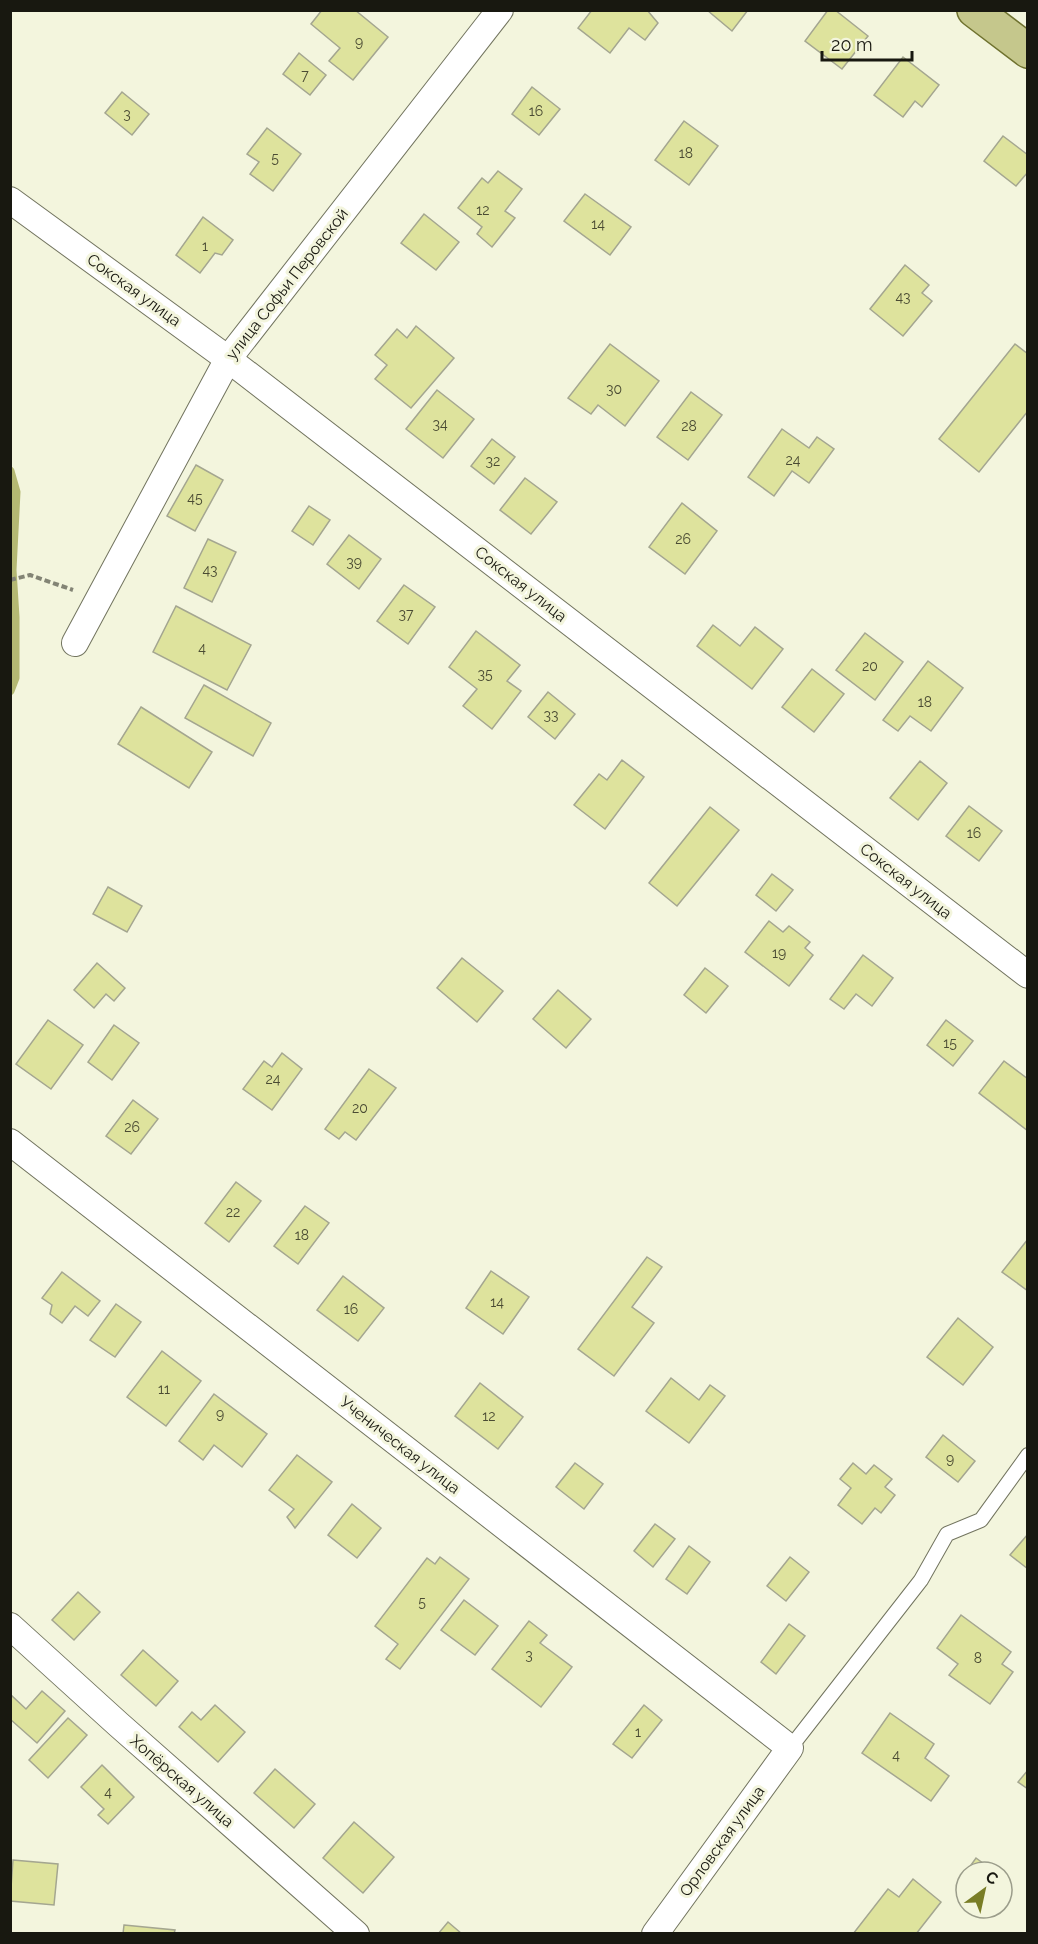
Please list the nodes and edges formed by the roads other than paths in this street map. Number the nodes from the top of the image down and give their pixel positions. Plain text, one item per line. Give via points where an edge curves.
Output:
1 (500, 10) edge
2 (974, 10) edge
3 (1028, 51) edge
4 (10, 200) edge
5 (228, 358) junction
6 (75, 643) dead end
7 (1028, 975) edge
8 (10, 1142) edge
9 (1028, 1455) edge
10 (10, 1626) edge
11 (790, 1748) junction
12 (356, 1934) edge
13 (655, 1934) edge

1 - 5 street, улица Софьи Перовской
2 - 3 main road
4 - 5 street, Сокская улица
5 - 6 street, улица Софьи Перовской
5 - 7 street, Сокская улица
8 - 11 street, Ученическая улица
9 - 11 lane via 981,1520 947,1534 921,1580
10 - 12 street, Хопёрская улица
11 - 13 street, Орловская улица

